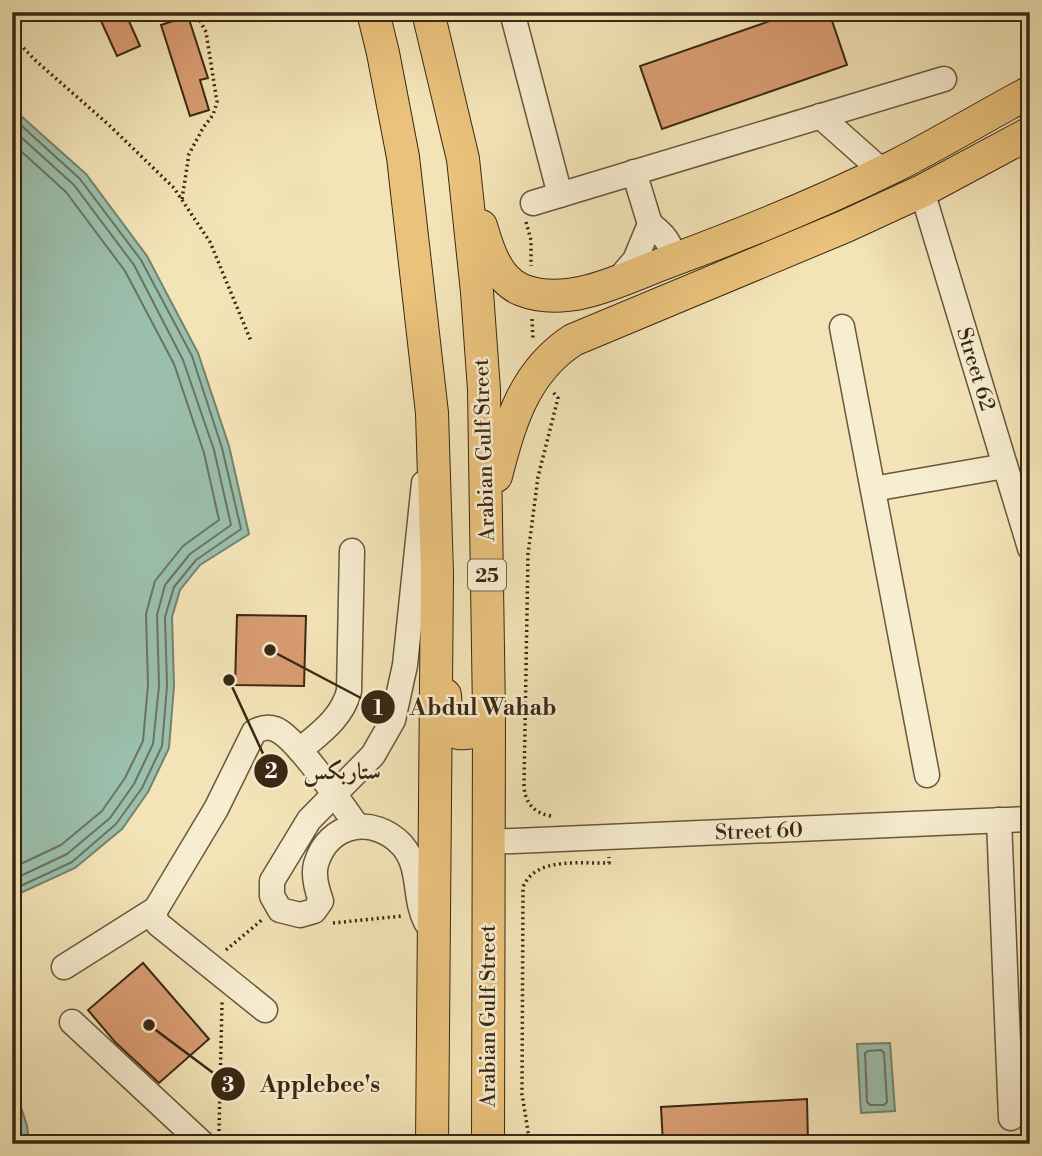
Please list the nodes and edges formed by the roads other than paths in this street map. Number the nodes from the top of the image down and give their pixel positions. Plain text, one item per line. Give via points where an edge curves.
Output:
1 (373, 12) edge
2 (428, 12) edge
3 (512, 12) edge
4 (944, 79) dead end
5 (1030, 92) edge
6 (820, 116) junction
7 (1030, 133) edge
8 (463, 159) junction
9 (634, 172) junction
10 (882, 172) junction
11 (922, 191) junction
12 (559, 195) junction
13 (533, 203) dead end
14 (650, 224) junction
15 (681, 257) junction
16 (617, 281) junction
17 (712, 283) junction
18 (842, 327) dead end
19 (432, 413) junction
20 (1005, 466) junction
21 (873, 489) junction
22 (486, 511) junction
23 (1030, 548) edge
24 (352, 551) dead end
25 (437, 573) junction
26 (489, 713) junction
27 (300, 750) junction
28 (927, 775) dead end
29 (335, 794) junction
30 (1030, 819) edge
31 (999, 820) junction
32 (357, 826) junction
33 (488, 842) junction
34 (156, 909) junction
35 (433, 931) junction
36 (64, 967) dead end
37 (265, 1010) dead end
38 (72, 1022) dead end
39 (487, 1108) junction
40 (1011, 1118) dead end
41 (204, 1144) edge
42 (432, 1144) edge
43 (488, 1144) edge
44 (498, 1144) edge

1 - 19 main road, 25 via 403,157
2 - 8 main road, Arabian Gulf Street / 25
3 - 12 street
4 - 6 street
5 - 10 main road
6 - 9 street
6 - 10 street
7 - 11 main road
8 - 16 main road via 488,249 509,283 530,293 559,295
8 - 22 main road, Arabian Gulf Street / 25 via 482,354
9 - 12 street
9 - 14 street
10 - 15 main road
11 - 17 main road
11 - 20 street, Street 62
12 - 13 street
14 - 15 street
14 - 16 street via 635,260
15 - 16 main road
15 - 17 main road via 696,275
17 - 22 main road via 573,340 546,361 512,423
18 - 21 street
19 - 25 main road, 25
19 - 29 street via 405,665 393,720 373,755
20 - 21 street
20 - 23 street, Street 62
21 - 28 street
22 - 26 main road, Arabian Gulf Street / 25
24 - 27 street via 347,700 338,716
25 - 26 main road via 446,599 447,722 455,732 469,734 483,725
25 - 35 main road, 25
26 - 33 main road, Arabian Gulf Street / 25
27 - 29 street
27 - 34 street via 279,730 267,727 254,732 216,809
29 - 32 street
29 - 32 street via 309,820 275,874 272,896 280,910 300,915 318,907 315,866 320,855 335,836
30 - 31 street, Street 60
31 - 33 street, Street 60
31 - 40 street
32 - 35 street via 380,830 407,852 416,872 421,911
33 - 39 main road, Arabian Gulf Street / 25
34 - 36 street
34 - 37 street via 158,924
35 - 42 main road, 25
38 - 41 street
39 - 43 main road, Arabian Gulf Street / 25
39 - 44 main road

